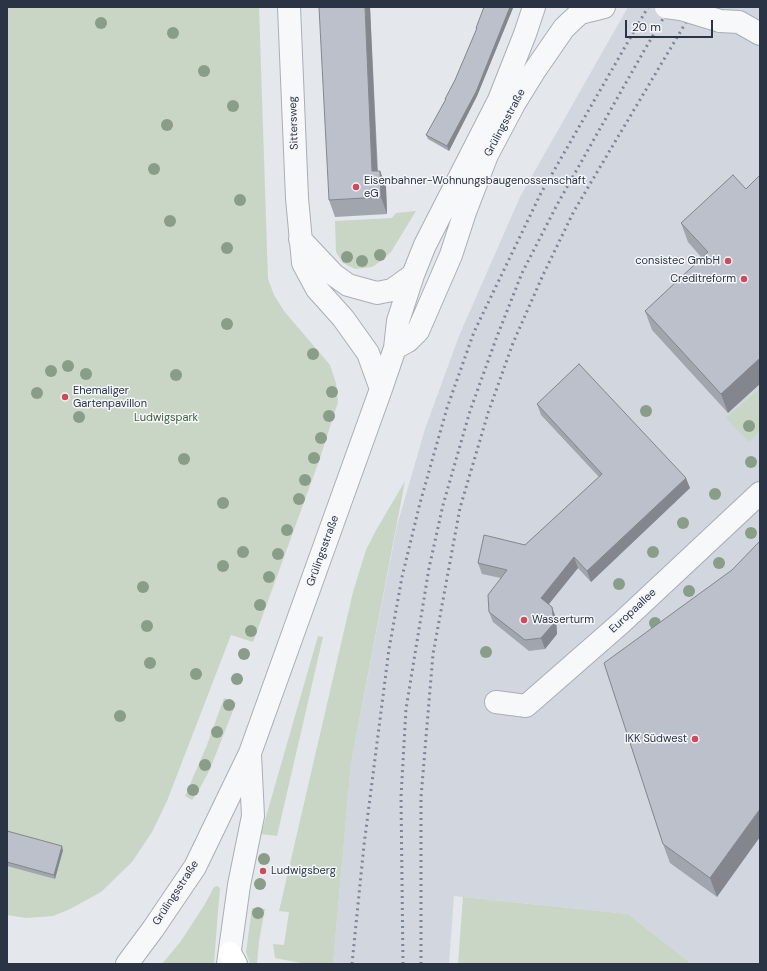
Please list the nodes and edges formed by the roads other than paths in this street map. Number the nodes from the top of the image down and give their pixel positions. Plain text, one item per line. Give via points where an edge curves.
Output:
1 (289, 7) edge
2 (534, 7) edge
3 (604, 7) edge
4 (666, 7) edge
5 (730, 17) edge
6 (760, 34) edge
7 (300, 239) junction
8 (413, 275) junction
9 (377, 293) junction
10 (398, 321) junction
11 (354, 332) junction
12 (395, 348) junction
13 (381, 389) junction
14 (760, 493) edge
15 (496, 702) dead end
16 (250, 753) junction
17 (231, 960) edge
18 (127, 964) edge

1 - 7 street, Sittersweg
2 - 8 street, Grülingsstraße via 499,100 425,245
3 - 12 street, Grülingsstraße via 580,13 564,28 514,104 487,155 451,254 418,331 408,341
4 - 5 street, bridge
5 - 6 street
7 - 9 street via 334,275 348,285
7 - 11 street, Sittersweg via 303,263 317,289
8 - 9 street via 392,290
8 - 10 street, Grülingsstraße
9 - 10 street via 389,304
10 - 12 street, Grülingsstraße
11 - 12 street, Sittersweg
11 - 13 street, Sittersweg via 368,353
12 - 13 street, Grülingsstraße
13 - 16 street, Grülingsstraße
14 - 15 street, Europaallee via 621,623 526,706
16 - 17 street, Grülingsstraße via 253,816 239,885
16 - 18 street, Grülingsstraße via 195,867

